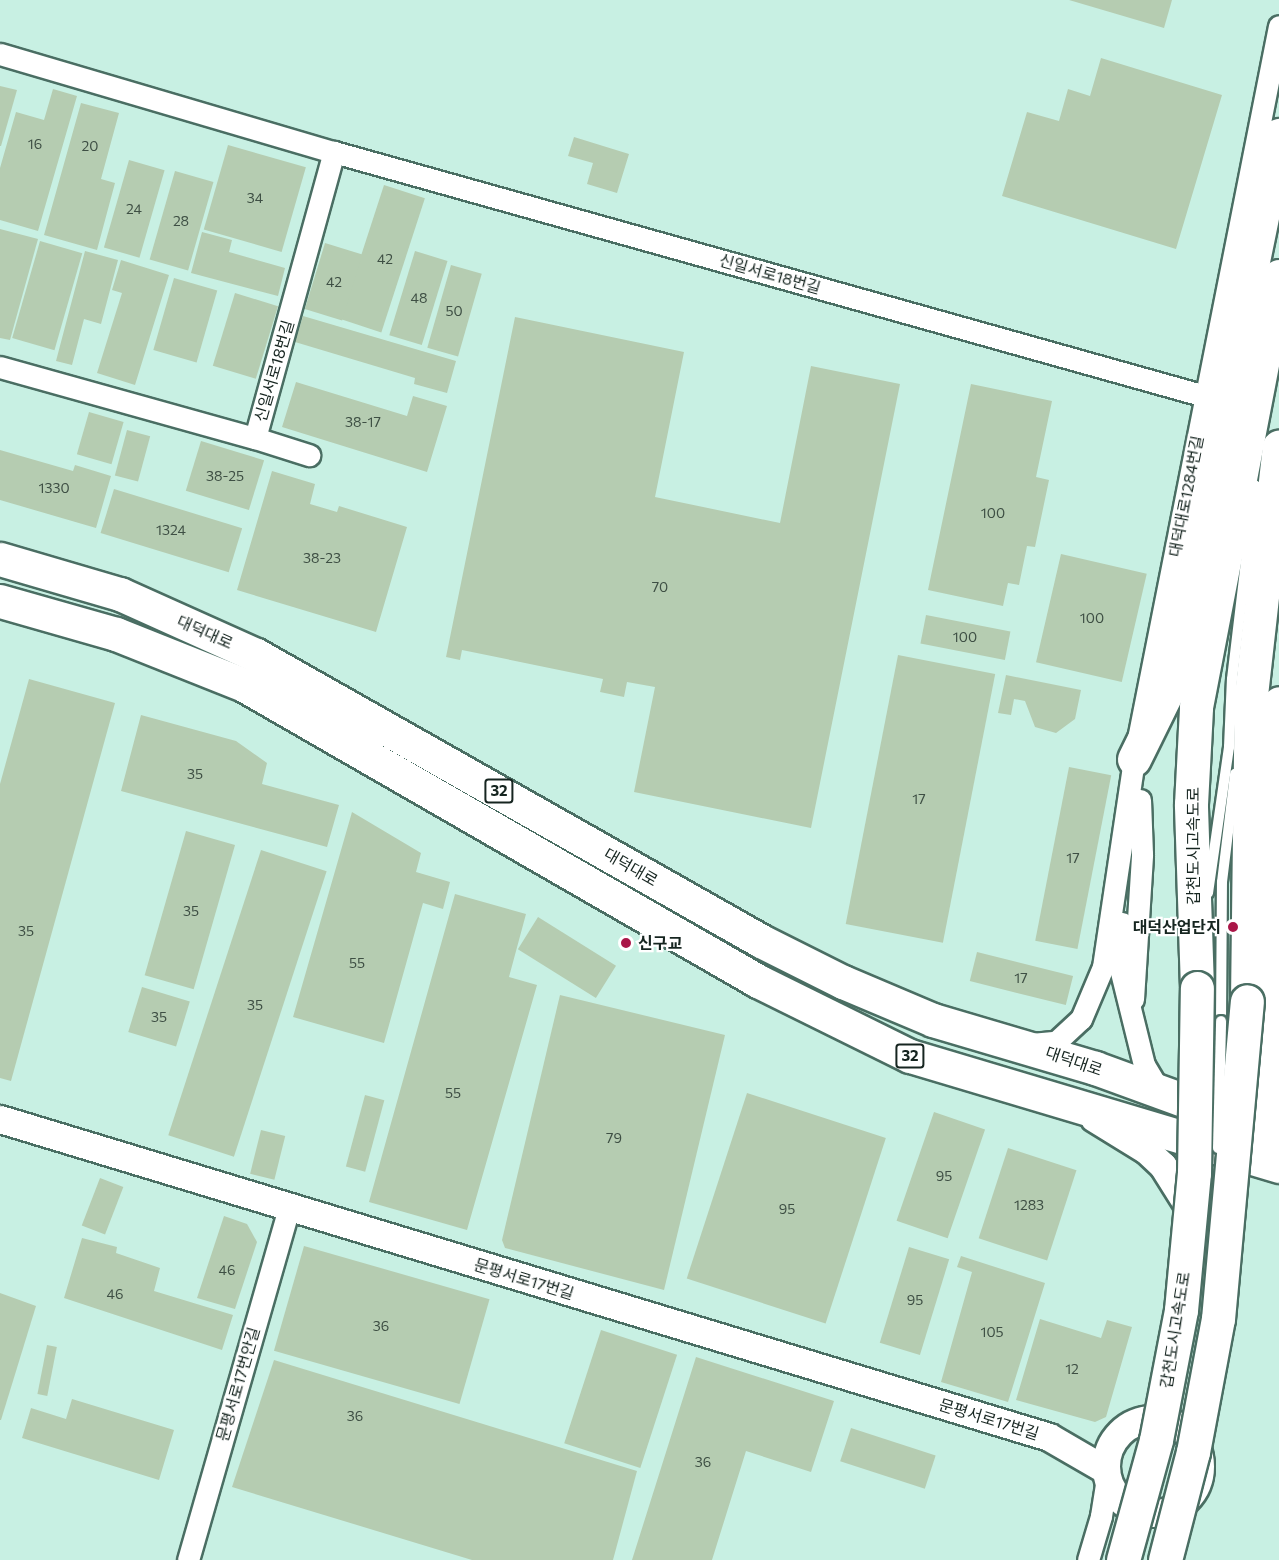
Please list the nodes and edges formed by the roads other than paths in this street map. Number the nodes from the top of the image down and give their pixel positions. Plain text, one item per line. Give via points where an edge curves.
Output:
1 (1279, 26) edge
2 (0, 54) edge
3 (1279, 135) edge
4 (334, 152) junction
5 (1279, 276) edge
6 (1267, 342) junction
7 (0, 367) edge
8 (1205, 396) junction
9 (1264, 419) dead end
10 (255, 438) junction
11 (1279, 447) edge
12 (309, 454) dead end
13 (1257, 474) dead end
14 (0, 559) edge
15 (0, 601) edge
16 (1265, 699) edge
17 (1134, 759) junction
18 (1197, 975) junction
19 (1022, 1044) junction
20 (1160, 1092) junction
21 (1070, 1104) junction
22 (0, 1119) edge
23 (1254, 1146) edge
24 (1217, 1185) dead end
25 (289, 1208) junction
26 (1201, 1226) junction
27 (1218, 1319) junction
28 (1145, 1419) junction
29 (1049, 1437) junction
30 (1115, 1439) junction
31 (1199, 1453) junction
32 (1106, 1473) junction
33 (1188, 1498) junction
34 (1118, 1508) junction
35 (188, 1560) edge
36 (1088, 1560) edge
37 (1117, 1560) edge
38 (1123, 1560) edge
39 (1159, 1560) edge
40 (1165, 1560) edge

1 - 8 street, 대덕대로1284번길
2 - 4 street, 신일서로18번길
3 - 17 main road via 1231,368 1192,593 1168,688
4 - 8 street, 신일서로18번길
4 - 10 street, 신일서로18번길
5 - 6 main road, 갑천도시고속도로
6 - 9 lane via 1269,385
6 - 18 main road, 갑천도시고속도로 via 1246,433 1196,707 1191,804
7 - 10 street, 신일서로18번길
8 - 17 street, 대덕대로1284번길
10 - 12 street
11 - 16 main road
13 - 18 lane via 1232,679 1228,747
14 - 19 main road, 대덕대로 / 32 via 120,594 256,655 761,941 933,1020
15 - 21 main road, 대덕대로 / 32 via 116,634 244,685 579,881 837,1023 910,1056
16 - 23 main road via 1268,1060
16 - 23 lane, bridge via 1238,748 1222,882 1221,1021
16 - 27 main road, bridge via 1247,1001
17 - 19 street, 대덕대로1284번길 via 1103,967 1081,1019 1056,1042
17 - 20 street via 1140,794 1122,916 1120,968 1144,1065
18 - 38 main road, 갑천도시고속도로, bridge via 1194,1173 1181,1310 1156,1440
19 - 20 main road, 대덕대로 / 32
20 - 23 main road, 대덕대로 / 32 via 1215,1112
21 - 23 main road, 대덕대로 / 32
21 - 26 street via 1146,1150 1163,1166
22 - 25 street, 문평서로17번길
23 - 26 street
23 - 31 street via 1229,1306
24 - 27 lane, bridge
25 - 29 street, 문평서로17번길
25 - 35 street, 문평서로17번안길
26 - 28 street via 1175,1379 1157,1410
27 - 40 main road, bridge via 1193,1452
28 - 30 street via 1134,1422
28 - 31 street via 1166,1420 1180,1426
29 - 30 street via 1100,1442
29 - 32 street
30 - 32 street
31 - 33 street via 1197,1484
32 - 34 street
33 - 34 street via 1160,1513
33 - 39 street
34 - 36 street
34 - 37 street

